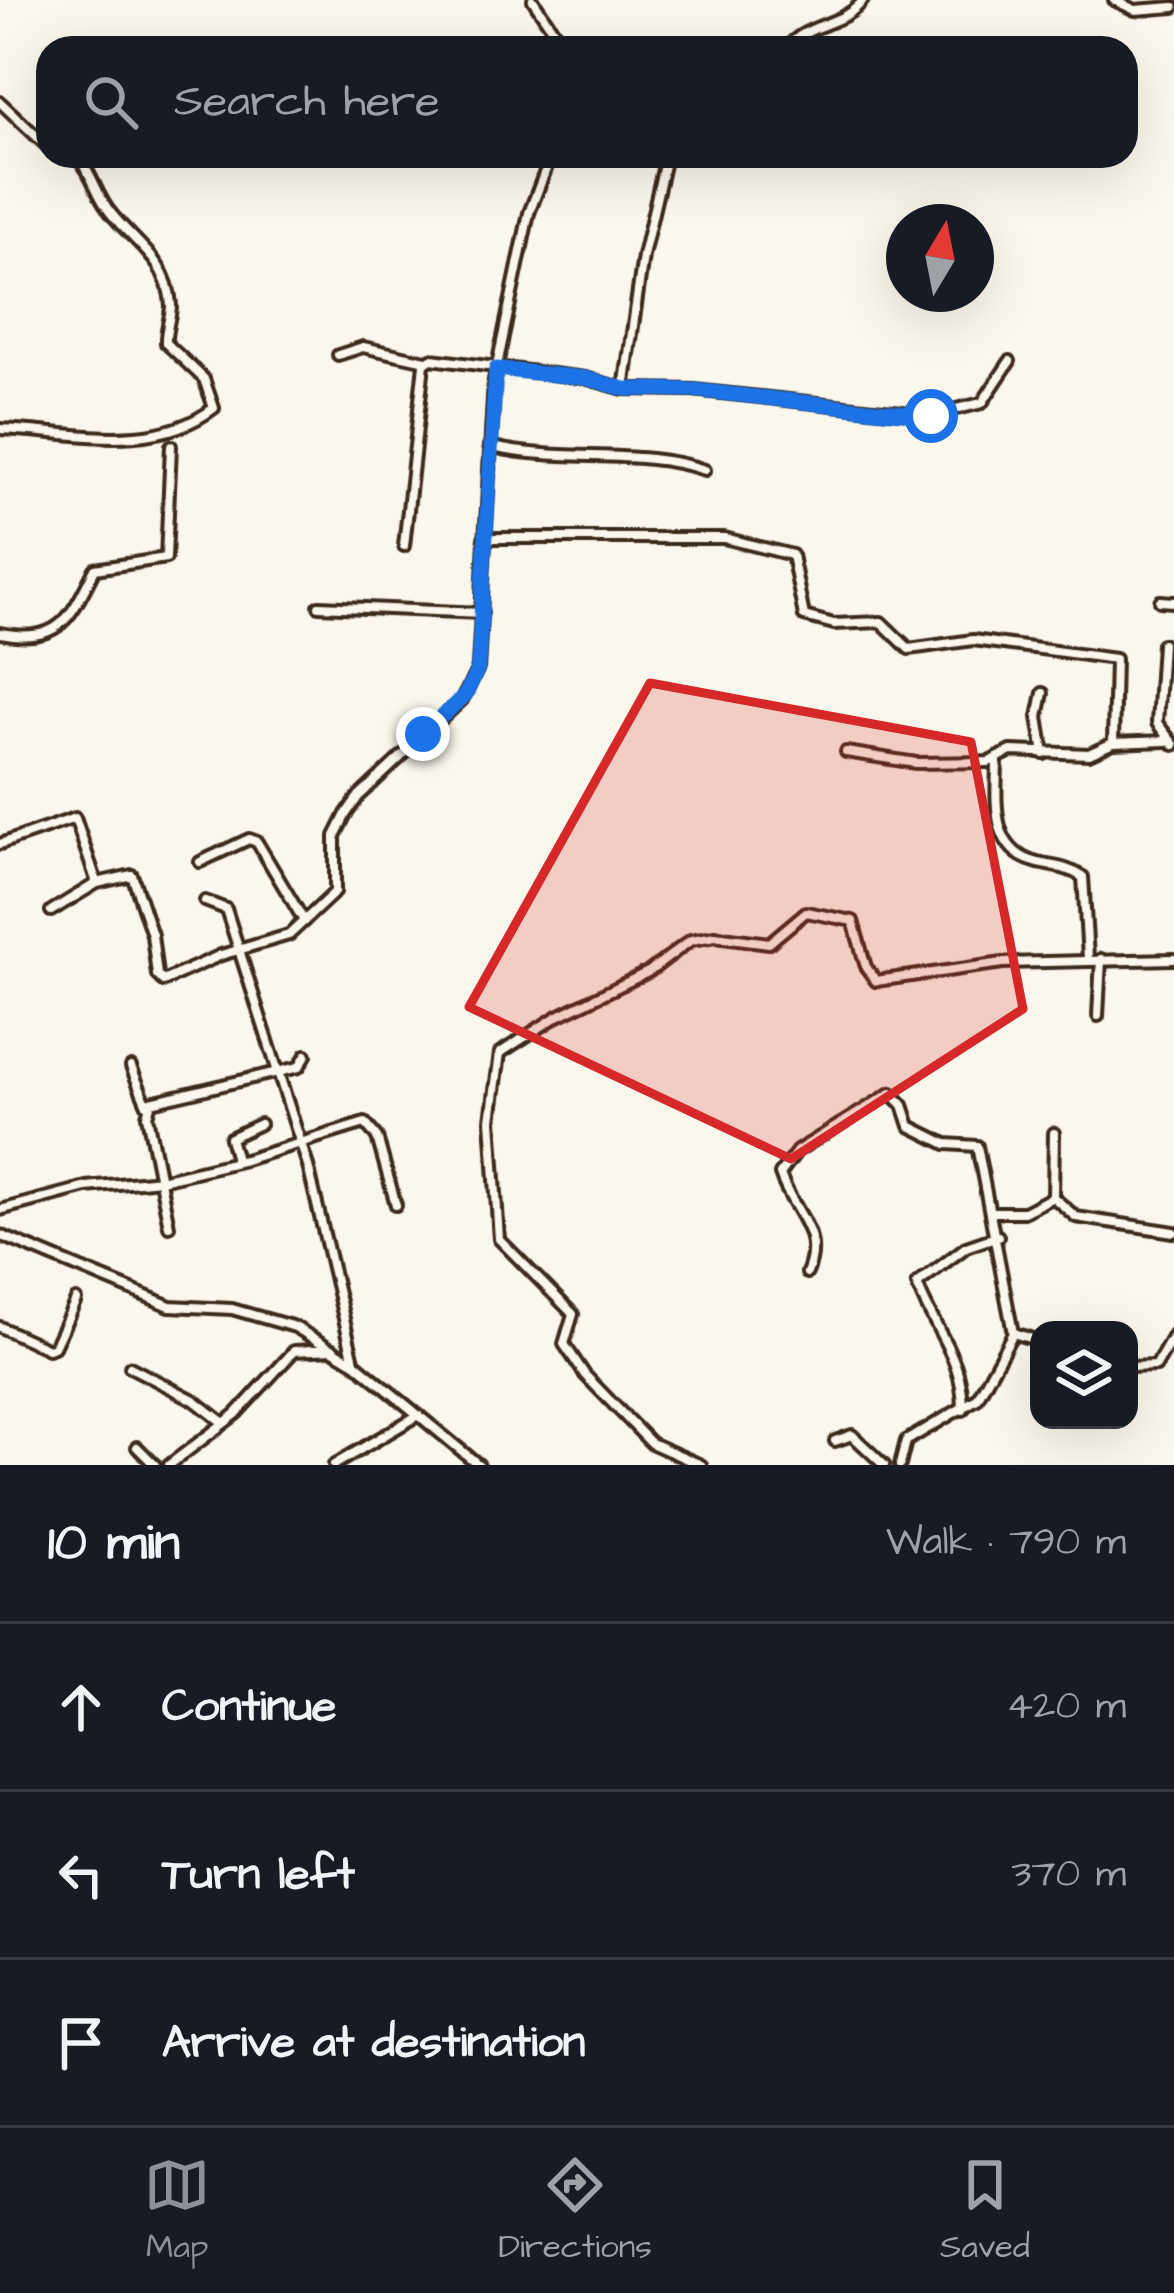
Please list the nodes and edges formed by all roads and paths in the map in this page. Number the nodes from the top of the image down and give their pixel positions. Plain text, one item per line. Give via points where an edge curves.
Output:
1 (533, 0) edge
2 (863, 0) edge
3 (1114, 0) edge
4 (1174, 7) edge
5 (557, 36) edge
6 (804, 36) edge
7 (0, 102) edge
8 (36, 136) edge
9 (89, 168) edge
10 (546, 168) edge
11 (664, 168) edge
12 (338, 355) dead end
13 (426, 361) junction
14 (1010, 361) dead end
15 (496, 369) junction
16 (625, 389) junction
17 (0, 429) edge
18 (171, 446) dead end
19 (489, 446) junction
20 (706, 470) dead end
21 (484, 538) junction
22 (404, 546) dead end
23 (1160, 601) dead end
24 (1174, 602) edge
25 (319, 606) dead end
26 (482, 614) junction
27 (0, 633) edge
28 (1162, 644) dead end
29 (1043, 693) dead end
30 (1114, 742) junction
31 (1170, 743) edge
32 (846, 752) dead end
33 (1044, 754) junction
34 (997, 758) junction
35 (0, 844) edge
36 (200, 862) dead end
37 (97, 883) junction
38 (205, 902) dead end
39 (51, 911) dead end
40 (304, 921) junction
41 (240, 952) junction
42 (1088, 958) junction
43 (1101, 958) junction
44 (1174, 959) edge
45 (1098, 1016) dead end
46 (306, 1055) dead end
47 (131, 1067) dead end
48 (277, 1070) junction
49 (148, 1106) junction
50 (260, 1124) dead end
51 (1054, 1133) dead end
52 (300, 1140) junction
53 (236, 1160) junction
54 (161, 1180) junction
55 (1053, 1197) junction
56 (396, 1205) dead end
57 (0, 1210) edge
58 (993, 1212) junction
59 (169, 1226) dead end
60 (1174, 1232) edge
61 (0, 1235) edge
62 (998, 1236) junction
63 (807, 1273) dead end
64 (76, 1300) dead end
65 (0, 1327) edge
66 (1013, 1333) junction
67 (1174, 1334) edge
68 (1030, 1338) edge
69 (334, 1349) junction
70 (355, 1363) junction
71 (130, 1367) dead end
72 (1138, 1367) edge
73 (963, 1410) junction
74 (417, 1416) junction
75 (221, 1421) junction
76 (835, 1441) dead end
77 (137, 1447) dead end
78 (337, 1464) edge
79 (155, 1465) edge
80 (169, 1465) edge
81 (479, 1465) edge
82 (701, 1465) edge
83 (884, 1465) edge
84 (900, 1465) edge

1 - 5 street
2 - 6 street
3 - 4 street via 1135,10
7 - 8 street
9 - 17 street via 110,212 156,256 170,304 166,343 204,380 214,408 191,422 92,441
10 - 15 street
11 - 16 street
12 - 13 street via 364,347
13 - 15 street
13 - 22 street
14 - 16 street via 982,403 931,416
15 - 16 street
15 - 19 street
18 - 27 street via 166,559 95,569 64,623 48,635
19 - 20 street via 677,460
19 - 21 street
21 - 26 street
21 - 30 street via 724,538 792,555 804,616 881,622 909,649 973,640 1115,659
23 - 24 street
25 - 26 street
26 - 40 street via 473,682 359,796 335,836 335,892
28 - 31 street via 1156,718
29 - 33 street
30 - 31 street
30 - 33 street via 1089,754
32 - 34 street via 916,763
33 - 34 street
34 - 42 street via 999,831 1021,856 1083,877
35 - 37 street via 75,818
36 - 40 street via 257,842
37 - 39 street
37 - 41 street via 118,875 139,882 163,981
38 - 41 street via 226,908
40 - 41 street via 289,935
41 - 48 street
42 - 43 street
42 - 82 street via 876,981 853,921 806,912 769,943 691,940 500,1053 491,1120 500,1238 573,1314 564,1344 584,1375 651,1443
43 - 44 street
43 - 45 street
46 - 48 street via 298,1066
47 - 49 street
48 - 49 street
48 - 52 street
49 - 54 street
50 - 53 street via 230,1138
51 - 55 street
52 - 53 street
52 - 56 street via 372,1127
52 - 70 street
53 - 54 street
54 - 57 street via 86,1187
54 - 59 street
55 - 58 street via 1024,1212
55 - 60 street via 1076,1217
58 - 62 street
58 - 63 street via 977,1147 946,1144 910,1126 898,1096 883,1094 783,1166 783,1183 813,1238
61 - 69 street via 160,1303 253,1313
62 - 66 street
62 - 73 street via 966,1247 916,1284 963,1375
64 - 65 street via 54,1347
66 - 68 street
66 - 73 street via 985,1389
67 - 72 street via 1156,1366
69 - 70 street
69 - 75 street via 294,1351
70 - 74 street
71 - 75 street
73 - 84 street via 922,1426 906,1441
74 - 78 street
74 - 81 street
75 - 80 street
76 - 83 street via 852,1435
77 - 79 street

